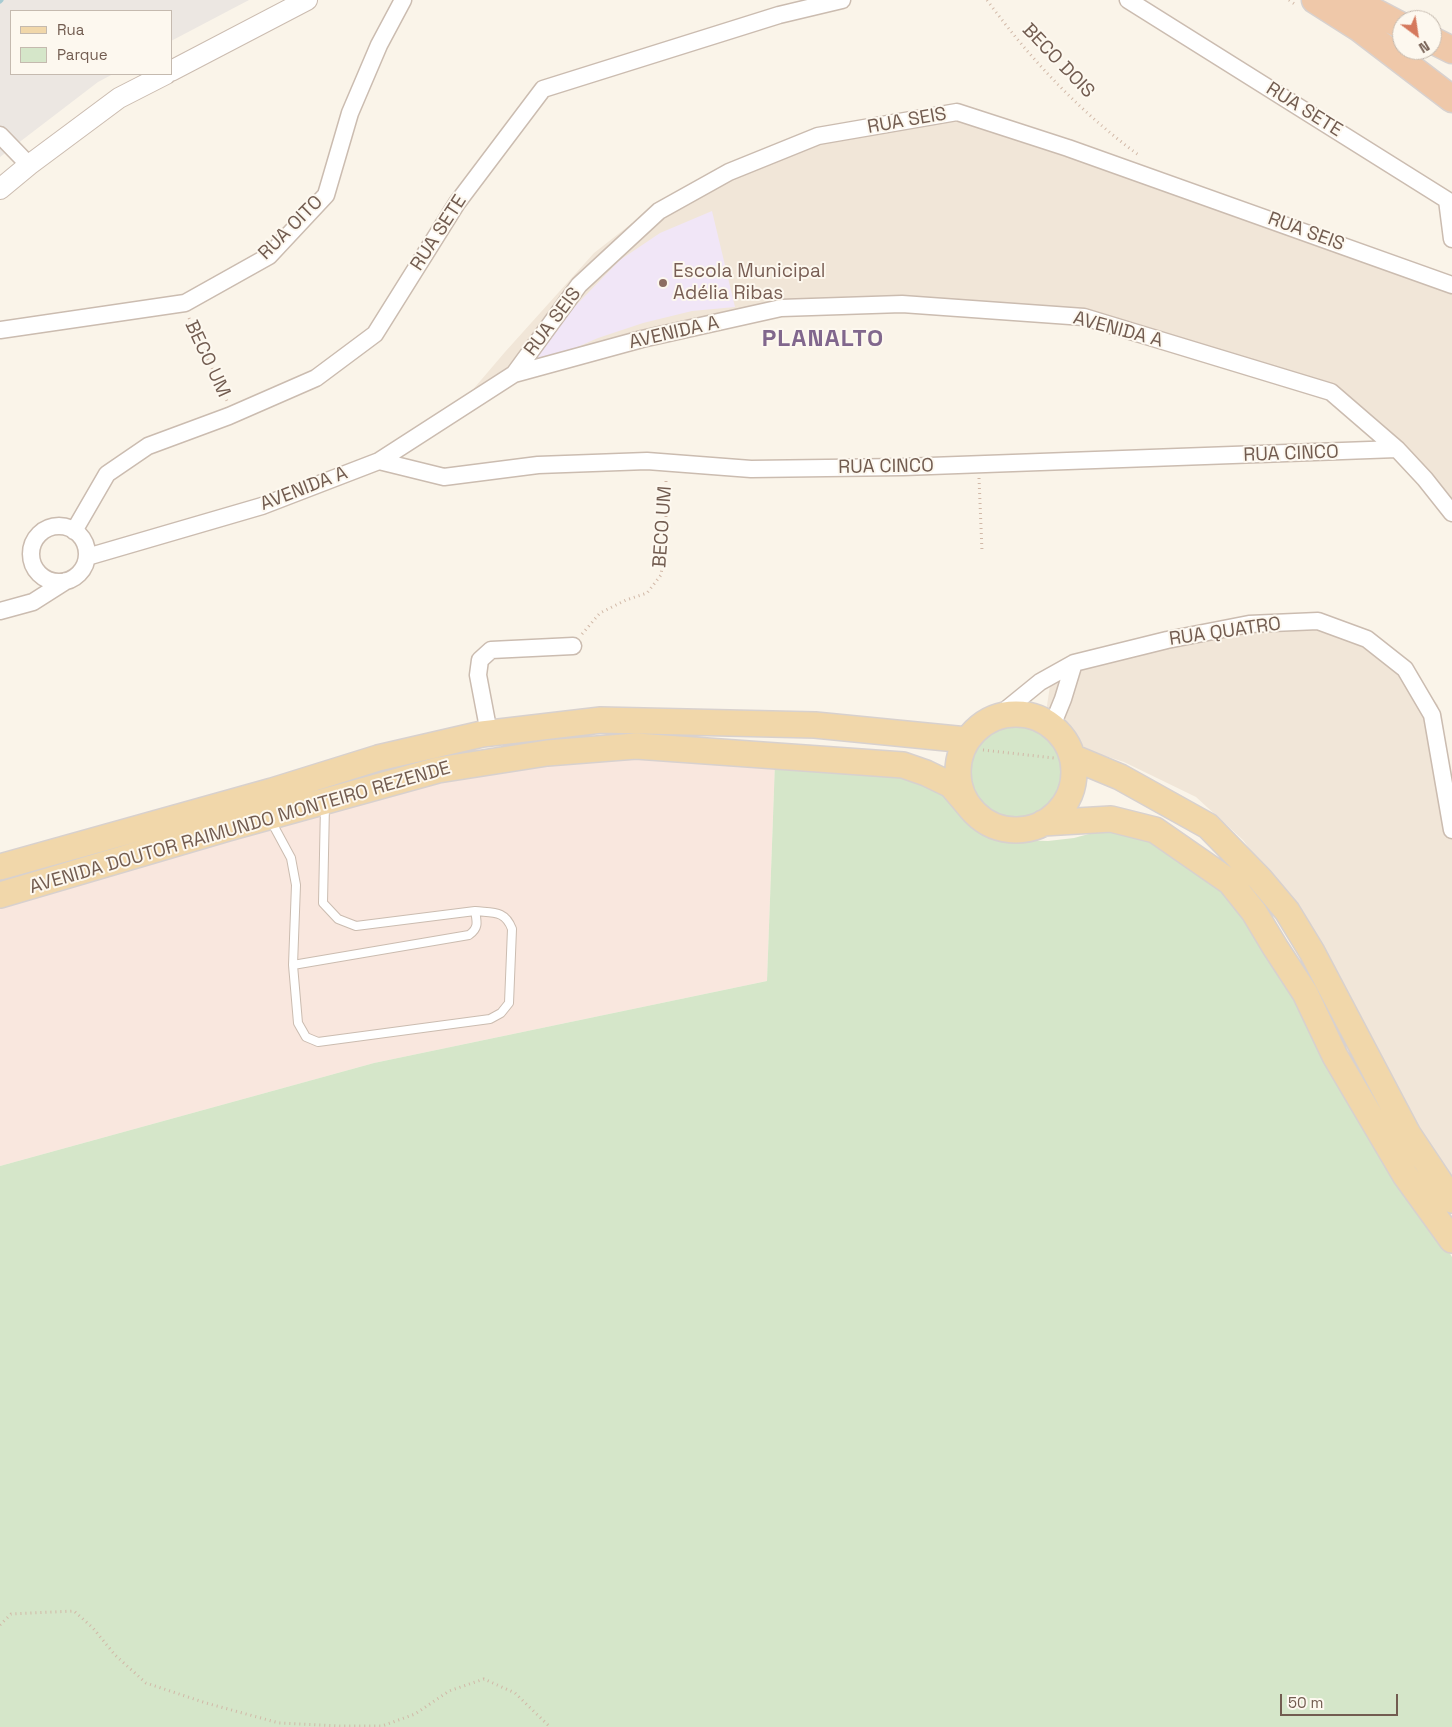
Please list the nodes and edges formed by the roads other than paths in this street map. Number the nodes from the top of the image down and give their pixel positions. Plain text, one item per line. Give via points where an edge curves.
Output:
1 (307, 0) edge
2 (403, 0) edge
3 (842, 0) edge
4 (1128, 0) edge
5 (1316, 0) edge
6 (1352, 0) edge
7 (1392, 13) edge
8 (1442, 39) edge
9 (1452, 50) edge
10 (172, 70) edge
11 (164, 75) edge
12 (1452, 99) edge
13 (0, 135) edge
14 (29, 165) junction
15 (0, 189) edge
16 (1452, 239) edge
17 (1452, 285) edge
18 (0, 330) edge
19 (514, 374) junction
20 (1397, 449) junction
21 (379, 460) junction
22 (1452, 513) edge
23 (74, 531) junction
24 (86, 556) junction
25 (66, 581) junction
26 (0, 612) edge
27 (573, 646) road end
28 (1074, 663) junction
29 (997, 717) junction
30 (1052, 726) junction
31 (489, 733) junction
32 (965, 744) junction
33 (1072, 760) junction
34 (325, 801) junction
35 (973, 811) junction
36 (269, 817) junction
37 (1043, 823) junction
38 (1452, 830) edge
39 (0, 867) edge
40 (0, 895) edge
41 (475, 911) junction
42 (292, 966) junction
43 (1452, 1200) edge
44 (1452, 1240) edge

1 - 10 street
2 - 18 street, RUA OITO via 379,45 350,113 326,195 269,256 182,304
3 - 23 street, RUA SETE via 779,15 544,89 457,203 375,334 316,378 148,446 107,474
4 - 16 street, RUA SETE via 1447,200
5 - 12 highway via 1359,28
6 - 7 highway
8 - 9 highway
11 - 14 street via 119,98
13 - 14 street
14 - 15 street
17 - 19 street, RUA SEIS via 1068,148 957,112 818,136 728,172 659,211 579,285
19 - 20 street, AVENIDA A via 642,339 781,308 902,304 1084,317 1331,392
19 - 21 street, AVENIDA A
20 - 21 street, RUA CINCO via 904,467 751,469 646,461 538,465 444,477
20 - 22 street, AVENIDA A
21 - 24 street, AVENIDA A via 262,506
23 - 24 street via 84,542
23 - 25 street via 56,526 47,529 39,534 31,550 31,560 40,575 48,580
24 - 25 street via 80,572
25 - 26 street via 33,602
27 - 31 street via 492,650 480,660 478,675
28 - 29 street, RUA QUATRO via 1040,682
28 - 30 street
28 - 38 street, RUA QUATRO via 1249,624 1318,621 1367,639 1405,669 1432,715
29 - 30 main road via 1025,715
29 - 32 main road via 980,726
30 - 33 main road via 1065,740
31 - 32 main road, AVENIDA DOUTOR RAIMUNDO MONTEIRO REZENDE via 601,720 814,725
31 - 39 main road, AVENIDA DOUTOR RAIMUNDO MONTEIRO REZENDE via 378,758
32 - 35 main road, AVENIDA DOUTOR RAIMUNDO MONTEIRO REZENDE via 958,764 959,781
33 - 37 main road, AVENIDA DOUTOR RAIMUNDO MONTEIRO REZENDE via 1074,776 1069,795 1058,811
33 - 43 main road via 1120,777 1208,826 1260,879 1287,911 1312,952 1408,1134
34 - 35 main road, AVENIDA DOUTOR RAIMUNDO MONTEIRO REZENDE via 438,770 547,753 636,746 903,765 951,785
34 - 36 main road, AVENIDA DOUTOR RAIMUNDO MONTEIRO REZENDE
34 - 41 lane via 323,904 338,919 356,926
35 - 37 main road, AVENIDA DOUTOR RAIMUNDO MONTEIRO REZENDE via 988,823 1006,829 1025,829
36 - 40 main road, AVENIDA DOUTOR RAIMUNDO MONTEIRO REZENDE
36 - 42 lane via 291,858 296,885
37 - 44 main road, AVENIDA DOUTOR RAIMUNDO MONTEIRO REZENDE via 1111,819 1155,830 1230,882 1254,912 1305,993 1335,1056 1405,1175
41 - 42 lane via 477,926 469,935
41 - 42 lane via 502,914 512,929 509,1003 501,1014 490,1019 318,1042 306,1037 298,1023

